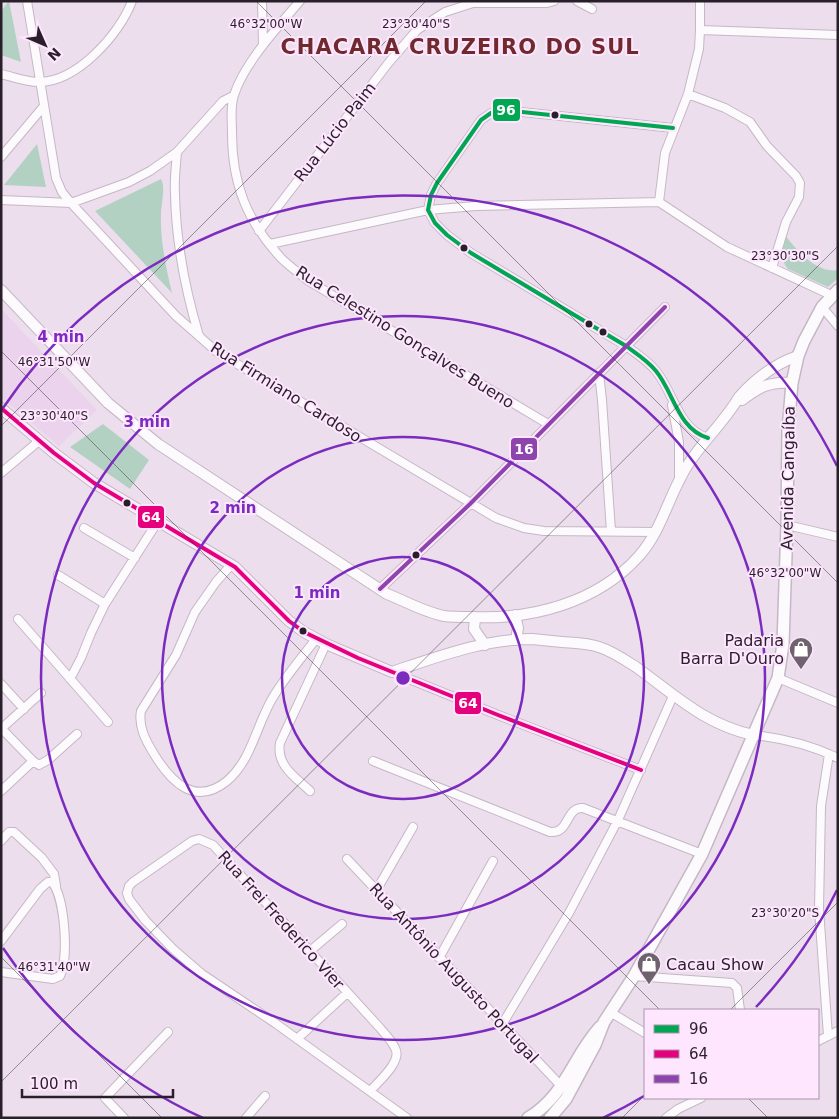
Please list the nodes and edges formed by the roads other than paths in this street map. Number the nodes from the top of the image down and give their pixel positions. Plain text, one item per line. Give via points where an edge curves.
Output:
1 (27, 1) edge
2 (132, 1) edge
3 (262, 1) edge
4 (300, 1) edge
5 (554, 1) edge
6 (577, 1) edge
7 (700, 1) edge
8 (592, 9) dead end
9 (700, 30) junction
10 (838, 35) edge
11 (263, 46) junction
12 (1, 74) edge
13 (41, 82) junction
14 (688, 94) junction
15 (234, 96) junction
16 (44, 106) junction
17 (673, 128) junction
18 (178, 152) junction
19 (1, 157) edge
20 (1, 200) edge
21 (659, 202) junction
22 (71, 203) junction
23 (428, 210) junction
24 (259, 231) junction
25 (270, 244) junction
26 (772, 268) junction
27 (1, 290) edge
28 (834, 293) edge
29 (665, 307) dead end
30 (822, 308) junction
31 (838, 326) edge
32 (199, 338) junction
33 (626, 346) junction
34 (798, 356) junction
35 (599, 373) junction
36 (792, 382) junction
37 (670, 393) junction
38 (734, 407) junction
39 (1, 408) edge
40 (548, 424) junction
41 (708, 438) junction
42 (39, 441) junction
43 (1, 473) edge
44 (678, 483) junction
45 (470, 504) junction
46 (158, 521) junction
47 (787, 525) junction
48 (84, 528) dead end
49 (611, 531) junction
50 (656, 532) junction
51 (838, 537) edge
52 (135, 558) junction
53 (231, 565) junction
54 (58, 575) dead end
55 (380, 589) junction
56 (105, 604) junction
57 (515, 616) junction
58 (475, 617) junction
59 (18, 619) dead end
60 (316, 638) junction
61 (516, 640) junction
62 (326, 644) junction
63 (485, 645) junction
64 (392, 672) junction
65 (778, 678) junction
66 (70, 679) junction
67 (1, 684) edge
68 (41, 693) dead end
69 (673, 696) junction
70 (838, 703) edge
71 (24, 709) junction
72 (108, 722) dead end
73 (2, 728) edge
74 (77, 734) dead end
75 (753, 735) junction
76 (829, 754) junction
77 (838, 758) edge
78 (32, 761) junction
79 (373, 761) dead end
80 (641, 770) junction
81 (1, 791) edge
82 (310, 791) dead end
83 (618, 820) junction
84 (414, 827) dead end
85 (1, 841) edge
86 (702, 854) junction
87 (347, 859) dead end
88 (493, 861) dead end
89 (56, 887) junction
90 (376, 891) junction
91 (342, 924) dead end
92 (1, 941) edge
93 (310, 951) junction
94 (439, 958) junction
95 (1, 972) edge
96 (634, 976) junction
97 (347, 993) junction
98 (740, 1009) edge
99 (610, 1012) junction
100 (604, 1022) junction
101 (503, 1023) junction
102 (838, 1031) edge
103 (168, 1032) dead end
104 (644, 1032) edge
105 (828, 1036) junction
106 (297, 1039) junction
107 (819, 1040) edge
108 (562, 1087) junction
109 (370, 1091) junction
110 (266, 1096) dead end
111 (700, 1099) edge
112 (535, 1116) edge
113 (124, 1118) edge
114 (246, 1118) edge
115 (407, 1118) edge
116 (550, 1118) edge
117 (666, 1118) edge

1 - 13 street, Rua Firmiano Cardoso
2 - 13 street via 117,31 100,50 62,76
3 - 11 street
4 - 11 street, Rua Celestino Gonçalves Bueno
5 - 24 street, Rua Lúcio Paim via 473,3 444,12 417,30
6 - 8 street
7 - 9 street
9 - 10 street
9 - 14 street via 699,49
11 - 15 street, Rua Celestino Gonçalves Bueno
12 - 13 street
13 - 16 street, Rua Firmiano Cardoso
14 - 17 street
14 - 26 street via 750,122 800,183 799,197 786,222
15 - 18 street via 223,102
15 - 24 street, Rua Celestino Gonçalves Bueno via 232,146 235,173 242,200
16 - 19 street
16 - 22 street, Rua Firmiano Cardoso via 56,178
17 - 21 street via 665,152
17 - 23 street via 503,110 491,113 481,120 437,183
18 - 22 street via 129,182
18 - 32 street via 176,230 181,266
20 - 22 street
21 - 23 street
21 - 26 street via 727,247
22 - 32 street, Rua Firmiano Cardoso
23 - 25 street
23 - 33 street via 441,229 471,253
24 - 25 street, Rua Celestino Gonçalves Bueno
25 - 40 street, Rua Celestino Gonçalves Bueno via 307,280
26 - 28 street
27 - 55 street via 108,403 158,444
28 - 30 main road, Avenida Cangaíba
29 - 33 street
30 - 31 street
30 - 34 main road, Avenida Cangaíba
32 - 45 street, Rua Firmiano Cardoso via 244,369
33 - 35 street
33 - 37 street via 646,361
34 - 36 main road, Avenida Cangaíba
34 - 38 street via 781,362 758,378 739,397
35 - 40 street
35 - 49 street
36 - 38 street via 764,386
36 - 47 main road, Avenida Cangaíba
37 - 41 street via 686,423 699,435
37 - 44 street via 679,442
38 - 41 street
39 - 42 street
40 - 45 street
41 - 44 street
42 - 43 street
42 - 46 street via 94,483
44 - 50 street
45 - 49 street, Rua Firmiano Cardoso via 524,528 563,532
45 - 55 street
46 - 52 street
46 - 53 street
47 - 51 street
47 - 65 main road, Avenida Cangaíba via 783,644
48 - 52 street
49 - 50 street, Rua Firmiano Cardoso
50 - 57 street via 639,556 619,575 590,594 568,604
52 - 56 street
53 - 60 street via 289,621
53 - 60 street via 195,612 176,655 141,711 140,721 150,748 177,784 197,792 208,791 236,772 274,695
54 - 56 street
55 - 58 street via 444,616
56 - 66 street
57 - 58 street
57 - 61 street
58 - 63 street via 474,629
59 - 66 street
60 - 62 street
61 - 63 street
61 - 69 street via 600,647 637,668
62 - 64 street
62 - 82 street via 278,752 288,771
63 - 64 street
64 - 80 street
65 - 70 street
65 - 75 main road, Avenida Cangaíba
66 - 72 street
67 - 71 street
68 - 71 street
69 - 75 street via 714,722
69 - 80 street
71 - 73 street
73 - 78 street
74 - 78 street via 48,760 39,765
75 - 76 street via 792,742
75 - 86 main road
76 - 77 street
76 - 105 street via 821,806 819,910
78 - 81 street
79 - 83 street via 550,832 560,831 572,812 579,808
80 - 83 street
83 - 86 street
83 - 101 street via 569,913
84 - 90 street
85 - 89 street via 9,832 14,832 46,863 54,874
86 - 96 main road
87 - 90 street, Rua Antônio Augusto Portugal
88 - 94 street
89 - 92 street via 48,882 40,889
89 - 95 street via 64,928 60,976 53,980
90 - 94 street, Rua Antônio Augusto Portugal
91 - 93 street
93 - 97 street, Rua Frei Frederico Vier
93 - 106 street, Rua Frei Frederico Vier via 214,845 206,841 192,841 129,886 127,893 134,906 173,949 202,974
94 - 101 street, Rua Antônio Augusto Portugal
96 - 98 street via 732,983 738,988
96 - 99 main road
97 - 106 street
97 - 109 street, Rua Frei Frederico Vier via 396,1048 392,1067
99 - 100 main road
99 - 104 street
100 - 108 main road via 588,1040
100 - 116 main road via 566,1099
101 - 108 street, Rua Antônio Augusto Portugal
102 - 105 street
103 - 113 street via 105,1098
105 - 107 street
106 - 109 street
108 - 112 main road
109 - 115 street
110 - 114 street
111 - 117 street

